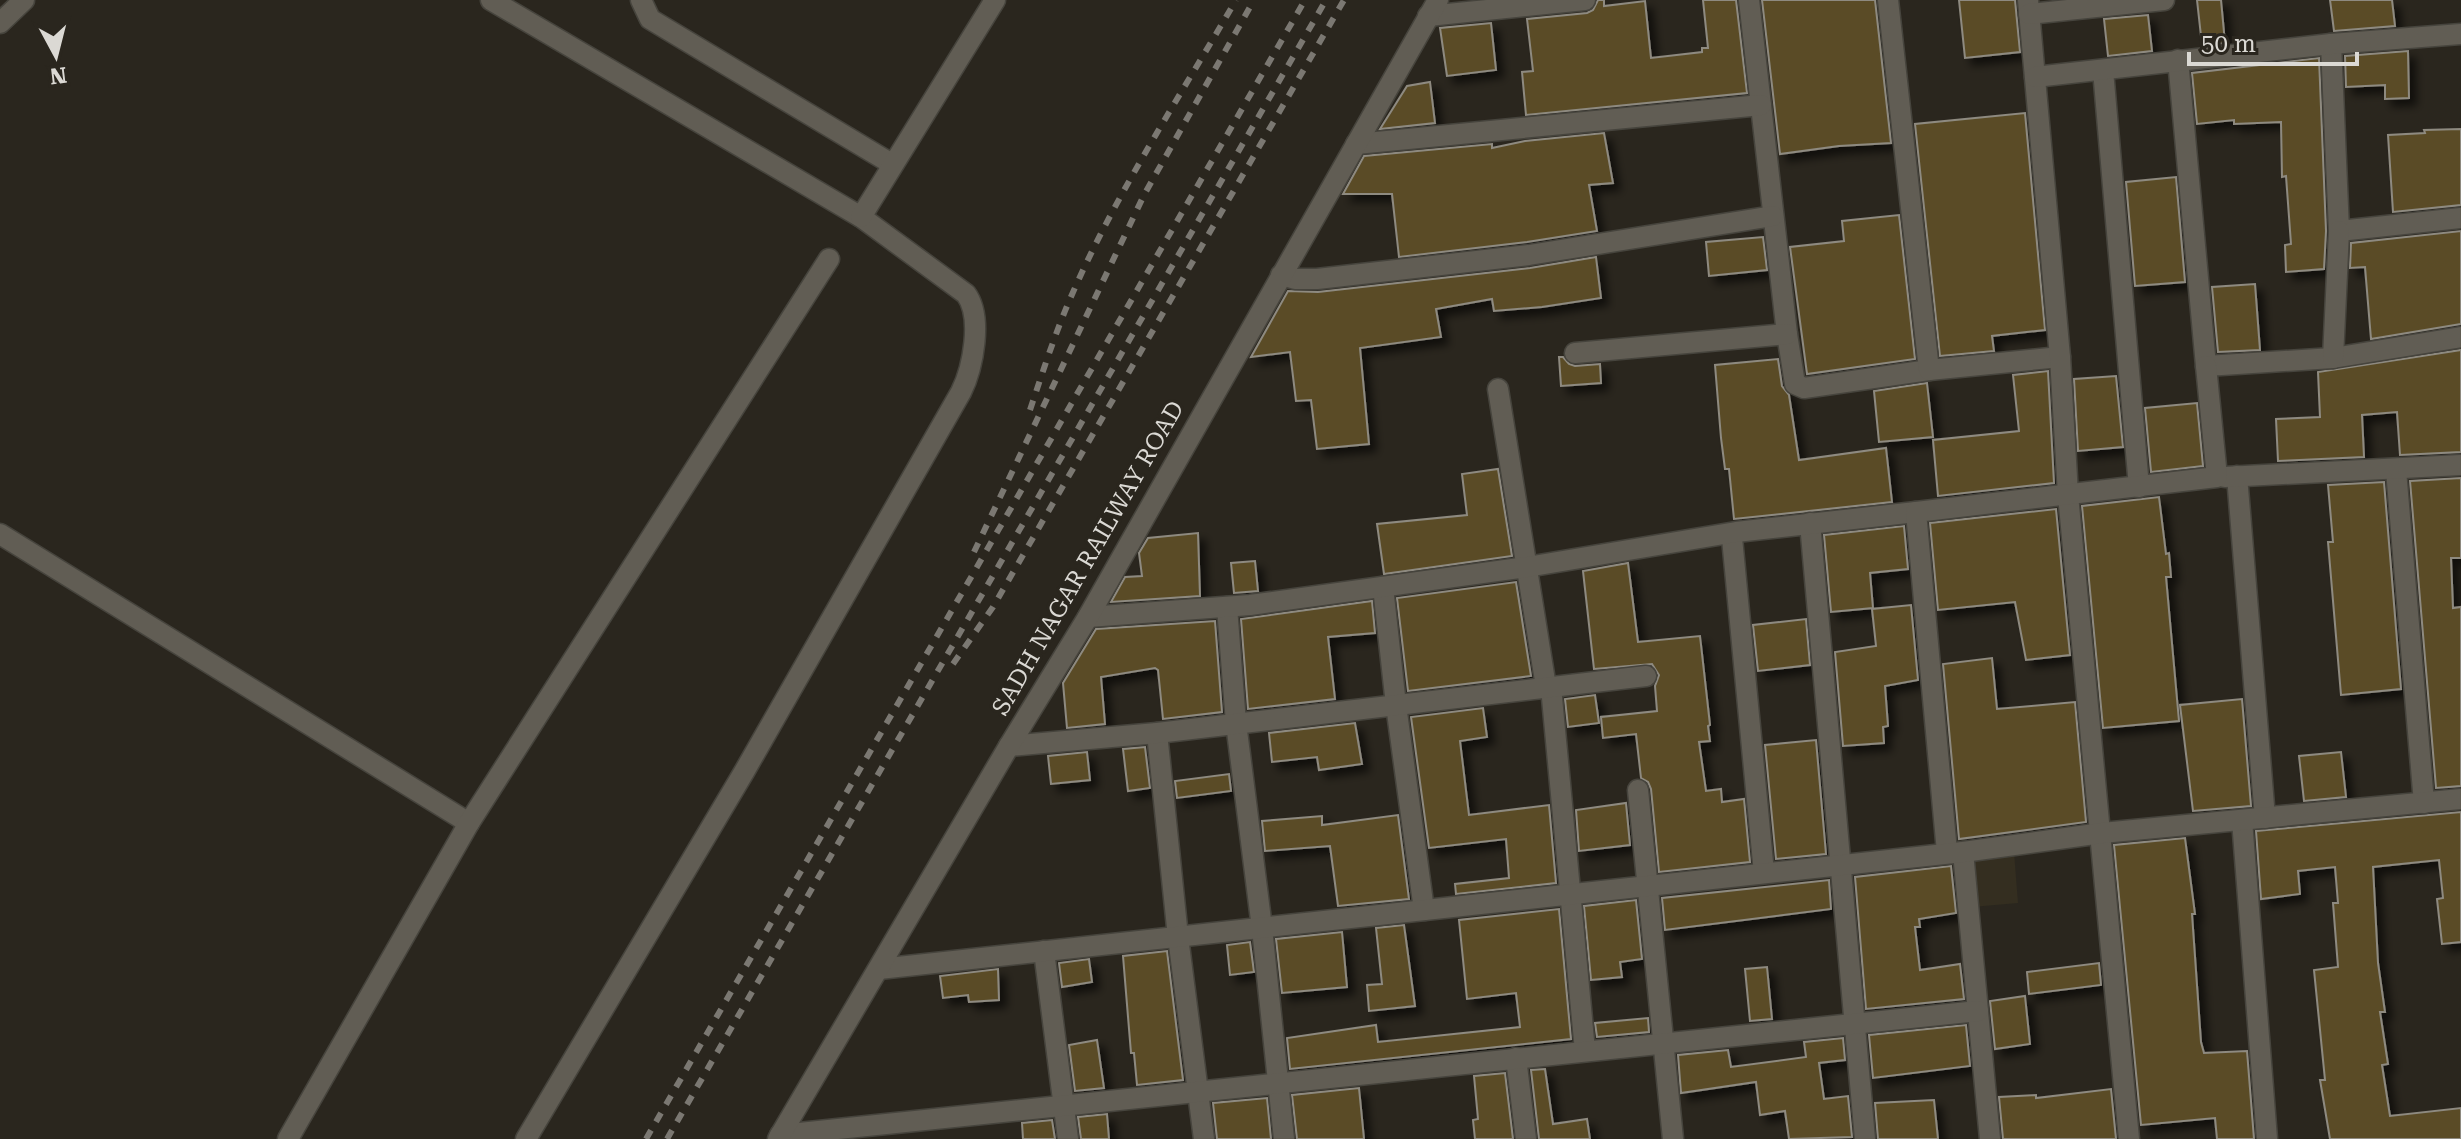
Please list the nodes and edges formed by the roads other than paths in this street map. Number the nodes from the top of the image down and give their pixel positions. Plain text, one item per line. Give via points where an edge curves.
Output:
1 (24, 0) edge
2 (491, 0) edge
3 (641, 0) edge
4 (995, 0) edge
5 (1585, 0) edge
6 (1749, 0) edge
7 (1888, 0) edge
8 (2164, 0) edge
9 (2029, 7) edge
10 (1433, 8) edge
11 (0, 23) edge
12 (2461, 34) edge
13 (2331, 44) junction
14 (2178, 60) junction
15 (2103, 70) junction
16 (2035, 77) junction
17 (1761, 105) junction
18 (1356, 144) junction
19 (892, 164) junction
20 (1773, 216) junction
21 (861, 217) junction
22 (2461, 218) edge
23 (2339, 231) junction
24 (829, 259) dead end
25 (1281, 275) junction
26 (1787, 334) junction
27 (2461, 337) edge
28 (1575, 353) dead end
29 (2060, 357) junction
30 (2333, 358) junction
31 (2206, 366) junction
32 (1929, 370) junction
33 (1498, 389) dead end
34 (2461, 465) edge
35 (2396, 470) junction
36 (2227, 477) junction
37 (2139, 487) junction
38 (2068, 495) junction
39 (1916, 512) junction
40 (1810, 523) junction
41 (1734, 533) junction
42 (0, 534) edge
43 (1527, 567) junction
44 (1383, 587) junction
45 (1227, 607) junction
46 (1088, 617) junction
47 (1646, 676) dead end
48 (1548, 687) junction
49 (1396, 705) junction
50 (1236, 723) junction
51 (1157, 733) junction
52 (1009, 746) junction
53 (1638, 790) dead end
54 (2461, 799) edge
55 (2424, 803) junction
56 (2265, 818) junction
57 (2242, 820) junction
58 (469, 823) junction
59 (2102, 833) junction
60 (1955, 852) junction
61 (1842, 865) junction
62 (1764, 873) junction
63 (1646, 886) junction
64 (1569, 894) junction
65 (1424, 910) junction
66 (1262, 928) junction
67 (1178, 937) junction
68 (1044, 951) junction
69 (879, 969) junction
70 (1978, 1011) junction
71 (1854, 1023) junction
72 (1665, 1042) junction
73 (1585, 1051) junction
74 (1516, 1058) junction
75 (1277, 1084) junction
76 (1198, 1092) junction
77 (1065, 1106) junction
78 (919, 1130) edge
79 (779, 1137) edge
80 (288, 1139) edge
81 (526, 1139) edge
82 (1068, 1139) edge
83 (1204, 1139) edge
84 (1284, 1139) edge
85 (1526, 1139) edge
86 (1673, 1139) edge
87 (1865, 1139) edge
88 (1990, 1139) edge
89 (2129, 1139) edge
90 (2267, 1139) edge

1 - 11 street
2 - 21 street
3 - 19 street via 650,19
4 - 19 street
5 - 10 street
6 - 17 street
7 - 32 street
8 - 9 street
9 - 16 street
10 - 18 street, SADH NAGAR RAILWAY ROAD
12 - 13 street
13 - 14 street
13 - 23 street
14 - 15 street
14 - 31 street
15 - 16 street
15 - 37 street
16 - 29 street
17 - 18 street
17 - 20 street
18 - 25 street, SADH NAGAR RAILWAY ROAD
19 - 21 street
20 - 25 street via 1529,255 1317,279
20 - 26 street
21 - 81 street via 970,299 975,318 968,377 744,772
22 - 23 street
23 - 30 street
24 - 58 street
25 - 46 street, SADH NAGAR RAILWAY ROAD
26 - 28 street
26 - 32 street via 1798,387
27 - 30 street
29 - 32 street
29 - 38 street
30 - 31 street
31 - 36 street
33 - 43 street
34 - 35 street
35 - 36 street
35 - 55 street
36 - 37 street
36 - 56 street
37 - 38 street
38 - 39 street
38 - 59 street
39 - 40 street
39 - 60 street
40 - 41 street
40 - 61 street
41 - 43 street
41 - 62 street
42 - 58 street
43 - 44 street
43 - 48 street
44 - 45 street
44 - 49 street
45 - 46 street
45 - 50 street
46 - 52 street, SADH NAGAR RAILWAY ROAD
47 - 48 street
48 - 49 street
48 - 64 street
49 - 50 street
49 - 65 street
50 - 51 street
50 - 66 street
51 - 52 street
51 - 67 street
52 - 69 street, SADH NAGAR RAILWAY ROAD
53 - 63 street
54 - 55 street
55 - 56 street
56 - 57 street
57 - 59 street
57 - 90 street
58 - 80 street
59 - 60 street
59 - 89 street
60 - 61 street
60 - 70 street
61 - 62 street
61 - 71 street
62 - 63 street
63 - 64 street
63 - 72 street
64 - 65 street
64 - 73 street
65 - 66 street
66 - 67 street
66 - 75 street
67 - 68 street
67 - 76 street
68 - 69 street
68 - 77 street
69 - 79 street, SADH NAGAR RAILWAY ROAD
70 - 71 street
70 - 88 street
71 - 72 street
71 - 87 street
72 - 73 street
72 - 86 street
73 - 74 street
74 - 75 street
74 - 85 street
75 - 76 street
75 - 84 street
76 - 77 street
76 - 83 street
77 - 78 street
77 - 82 street
78 - 79 street

